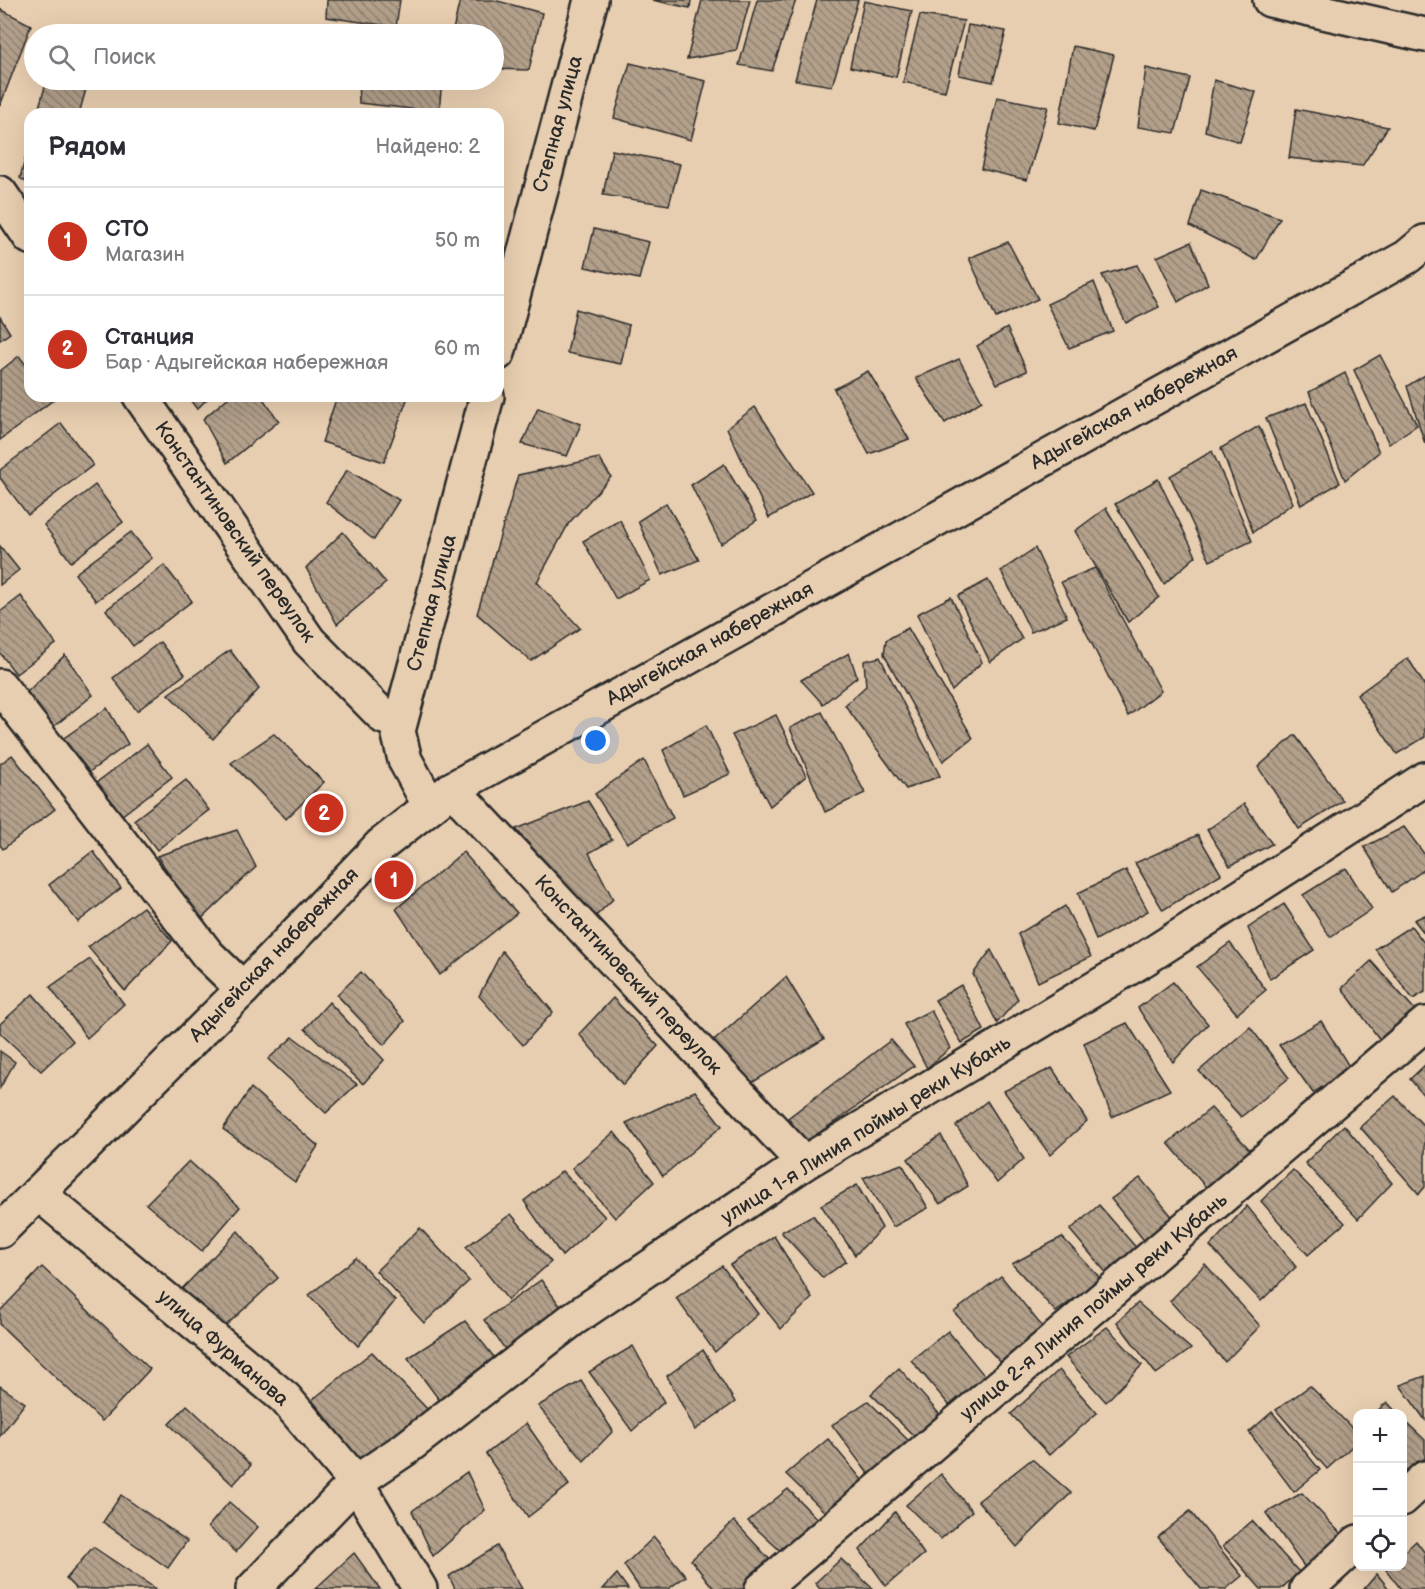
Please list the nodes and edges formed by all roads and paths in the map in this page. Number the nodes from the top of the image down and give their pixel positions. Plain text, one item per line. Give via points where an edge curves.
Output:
1 (591, 0) edge
2 (1270, 0) edge
3 (1425, 35) edge
4 (0, 193) edge
5 (24, 228) edge
6 (1425, 243) edge
7 (504, 330) edge
8 (144, 402) edge
9 (485, 402) edge
10 (0, 686) edge
11 (384, 717) dead end
12 (1425, 779) edge
13 (441, 797) junction
14 (243, 989) junction
15 (1425, 1024) edge
16 (804, 1163) junction
17 (38, 1193) junction
18 (0, 1232) edge
19 (1425, 1478) edge
20 (356, 1482) junction
21 (1407, 1494) edge
22 (1353, 1547) edge
23 (253, 1589) edge
24 (420, 1589) edge
25 (762, 1589) edge
26 (1307, 1589) edge

1 - 7 street, Степная улица
2 - 3 street
4 - 5 street
6 - 13 street, Адыгейская набережная via 1407,257
8 - 11 street, Константиновский переулок via 309,641
9 - 13 street, Степная улица via 398,731 405,760
10 - 14 street via 208,955
12 - 16 street, улица 1-я Линия поймы реки Кубань via 1144,960
13 - 14 street, Адыгейская набережная via 381,845
13 - 16 street, Константиновский переулок
14 - 17 street, Адыгейская набережная
15 - 25 street, улица 2-я Линия поймы реки Кубань
16 - 20 street, улица 1-я Линия поймы реки Кубань via 573,1319 405,1449
17 - 18 street, Адыгейская набережная
17 - 20 street, улица Фурманова via 285,1398
19 - 21 street
20 - 23 street, улица 1-я Линия поймы реки Кубань
20 - 24 street, улица Фурманова
22 - 26 street

